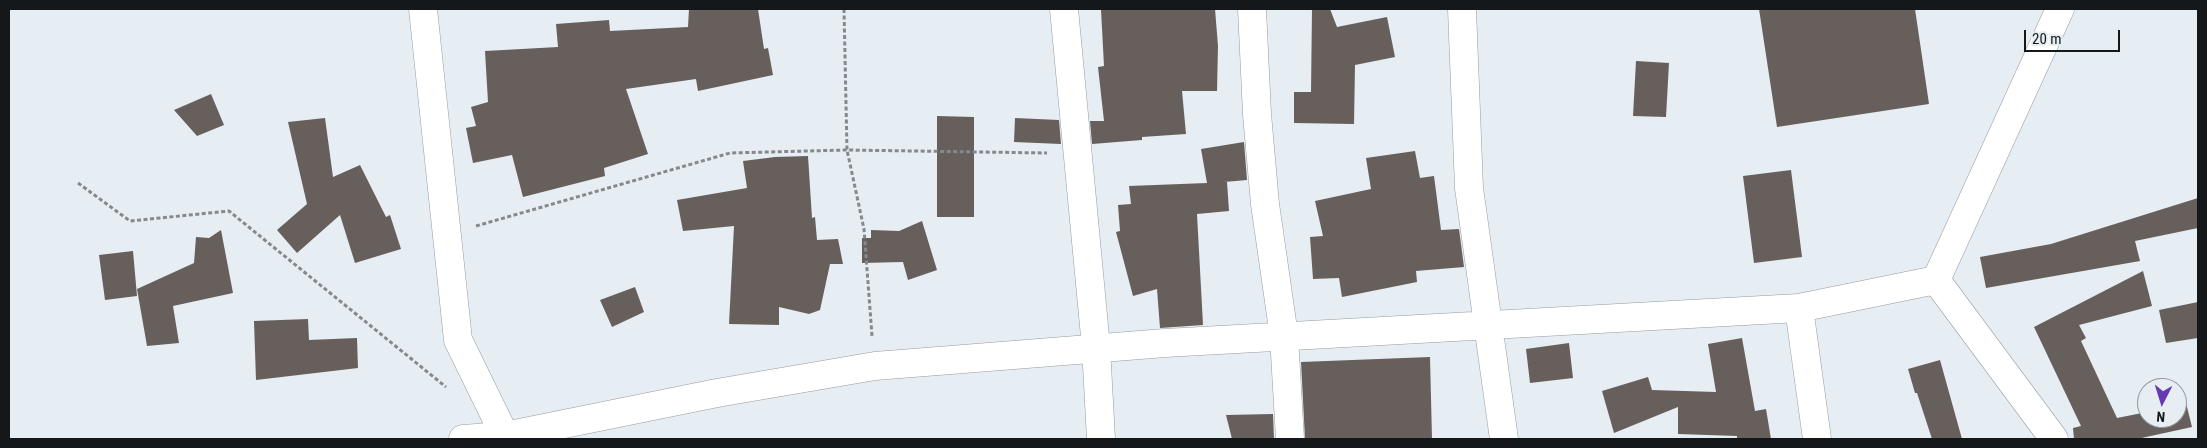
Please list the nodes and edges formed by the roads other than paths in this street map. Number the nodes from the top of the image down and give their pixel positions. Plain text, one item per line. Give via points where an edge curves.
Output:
1 (423, 9) edge
2 (1064, 9) edge
3 (1252, 9) edge
4 (1462, 9) edge
5 (2060, 9) edge
6 (1936, 280) junction
7 (1799, 308) junction
8 (1487, 324) junction
9 (1284, 336) junction
10 (1096, 348) junction
11 (507, 437) edge
12 (463, 439) edge
13 (1101, 439) edge
14 (1290, 439) edge
15 (1504, 439) edge
16 (1818, 439) edge
17 (2054, 439) edge

1 - 11 street via 458,340
2 - 10 street
3 - 9 street via 1257,123
4 - 8 street via 1469,188
5 - 6 street
6 - 7 street
6 - 17 street
7 - 8 street
7 - 16 street
8 - 9 street
8 - 15 street
9 - 10 street
9 - 14 street
10 - 11 street via 875,366 717,392
10 - 13 street
11 - 12 street

